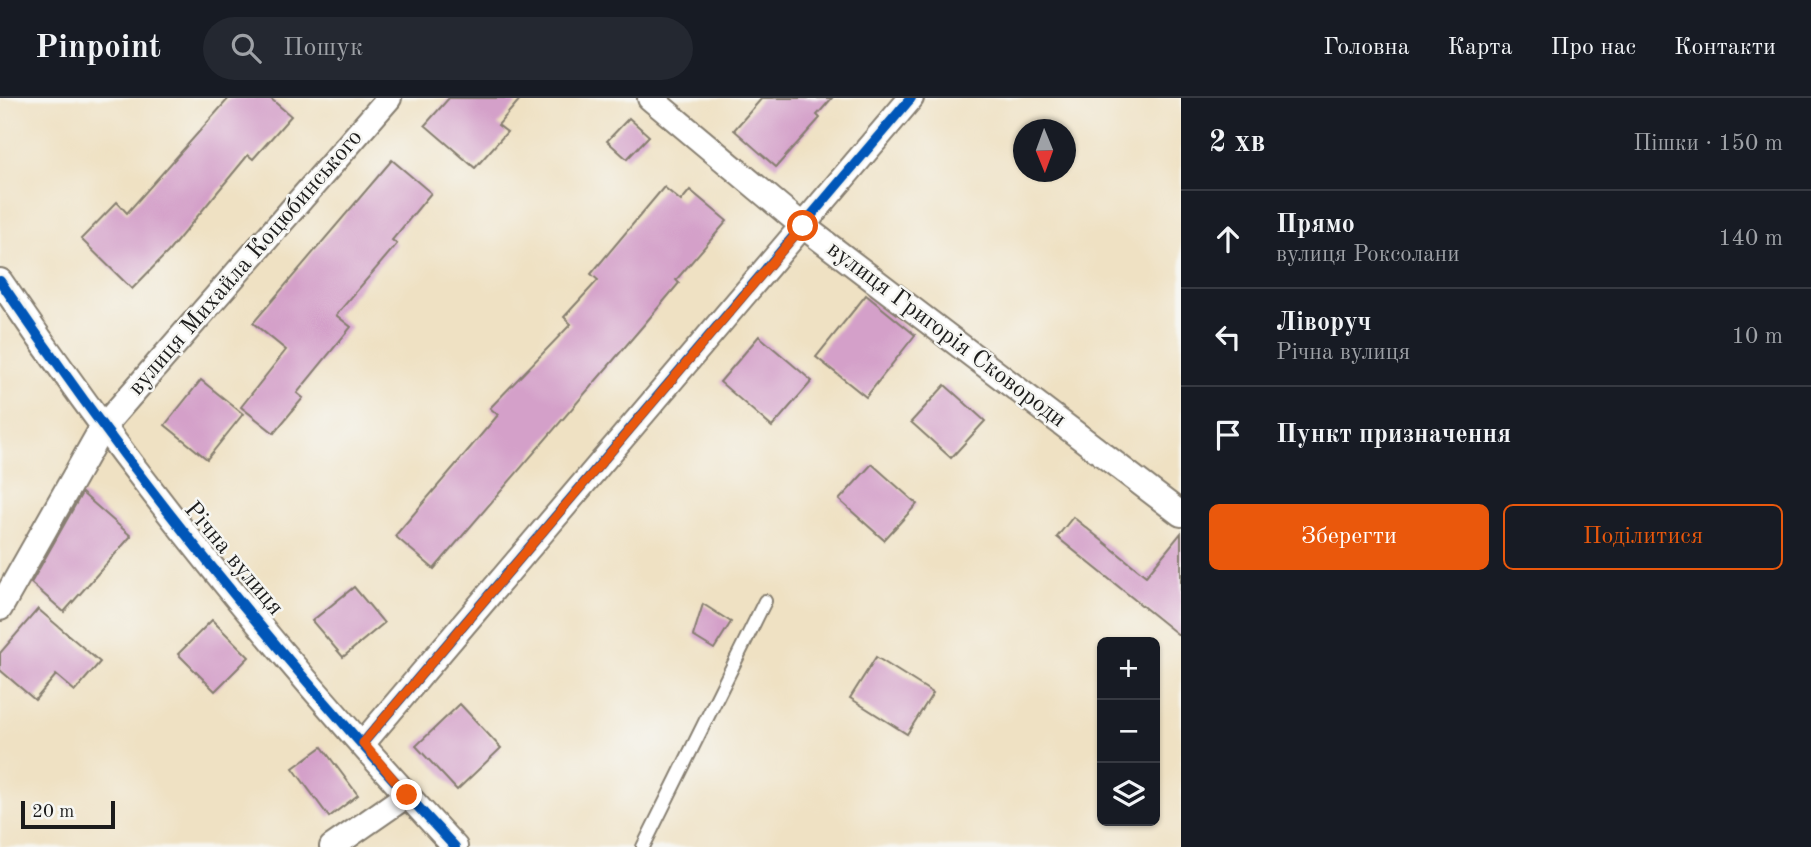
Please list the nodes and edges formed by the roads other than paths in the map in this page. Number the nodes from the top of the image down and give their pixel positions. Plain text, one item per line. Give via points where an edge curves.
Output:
1 (389, 98) edge
2 (650, 98) edge
3 (911, 98) edge
4 (803, 226) junction
5 (0, 282) edge
6 (102, 428) junction
7 (1181, 514) edge
8 (765, 601) dead end
9 (0, 608) edge
10 (363, 743) junction
11 (407, 795) junction
12 (332, 847) edge
13 (455, 847) edge
14 (643, 847) edge

1 - 6 street, вулиця Михайла Коцюбинського
2 - 4 street, вулиця Григорія Сковороди
3 - 4 street
4 - 7 street, вулиця Григорія Сковороди
4 - 10 street
5 - 6 street, Річна вулиця
6 - 9 street, вулиця Михайла Коцюбинського
6 - 10 street, Річна вулиця via 188,540
8 - 14 lane
10 - 11 street, Річна вулиця
11 - 12 street
11 - 13 street, Річна вулиця

